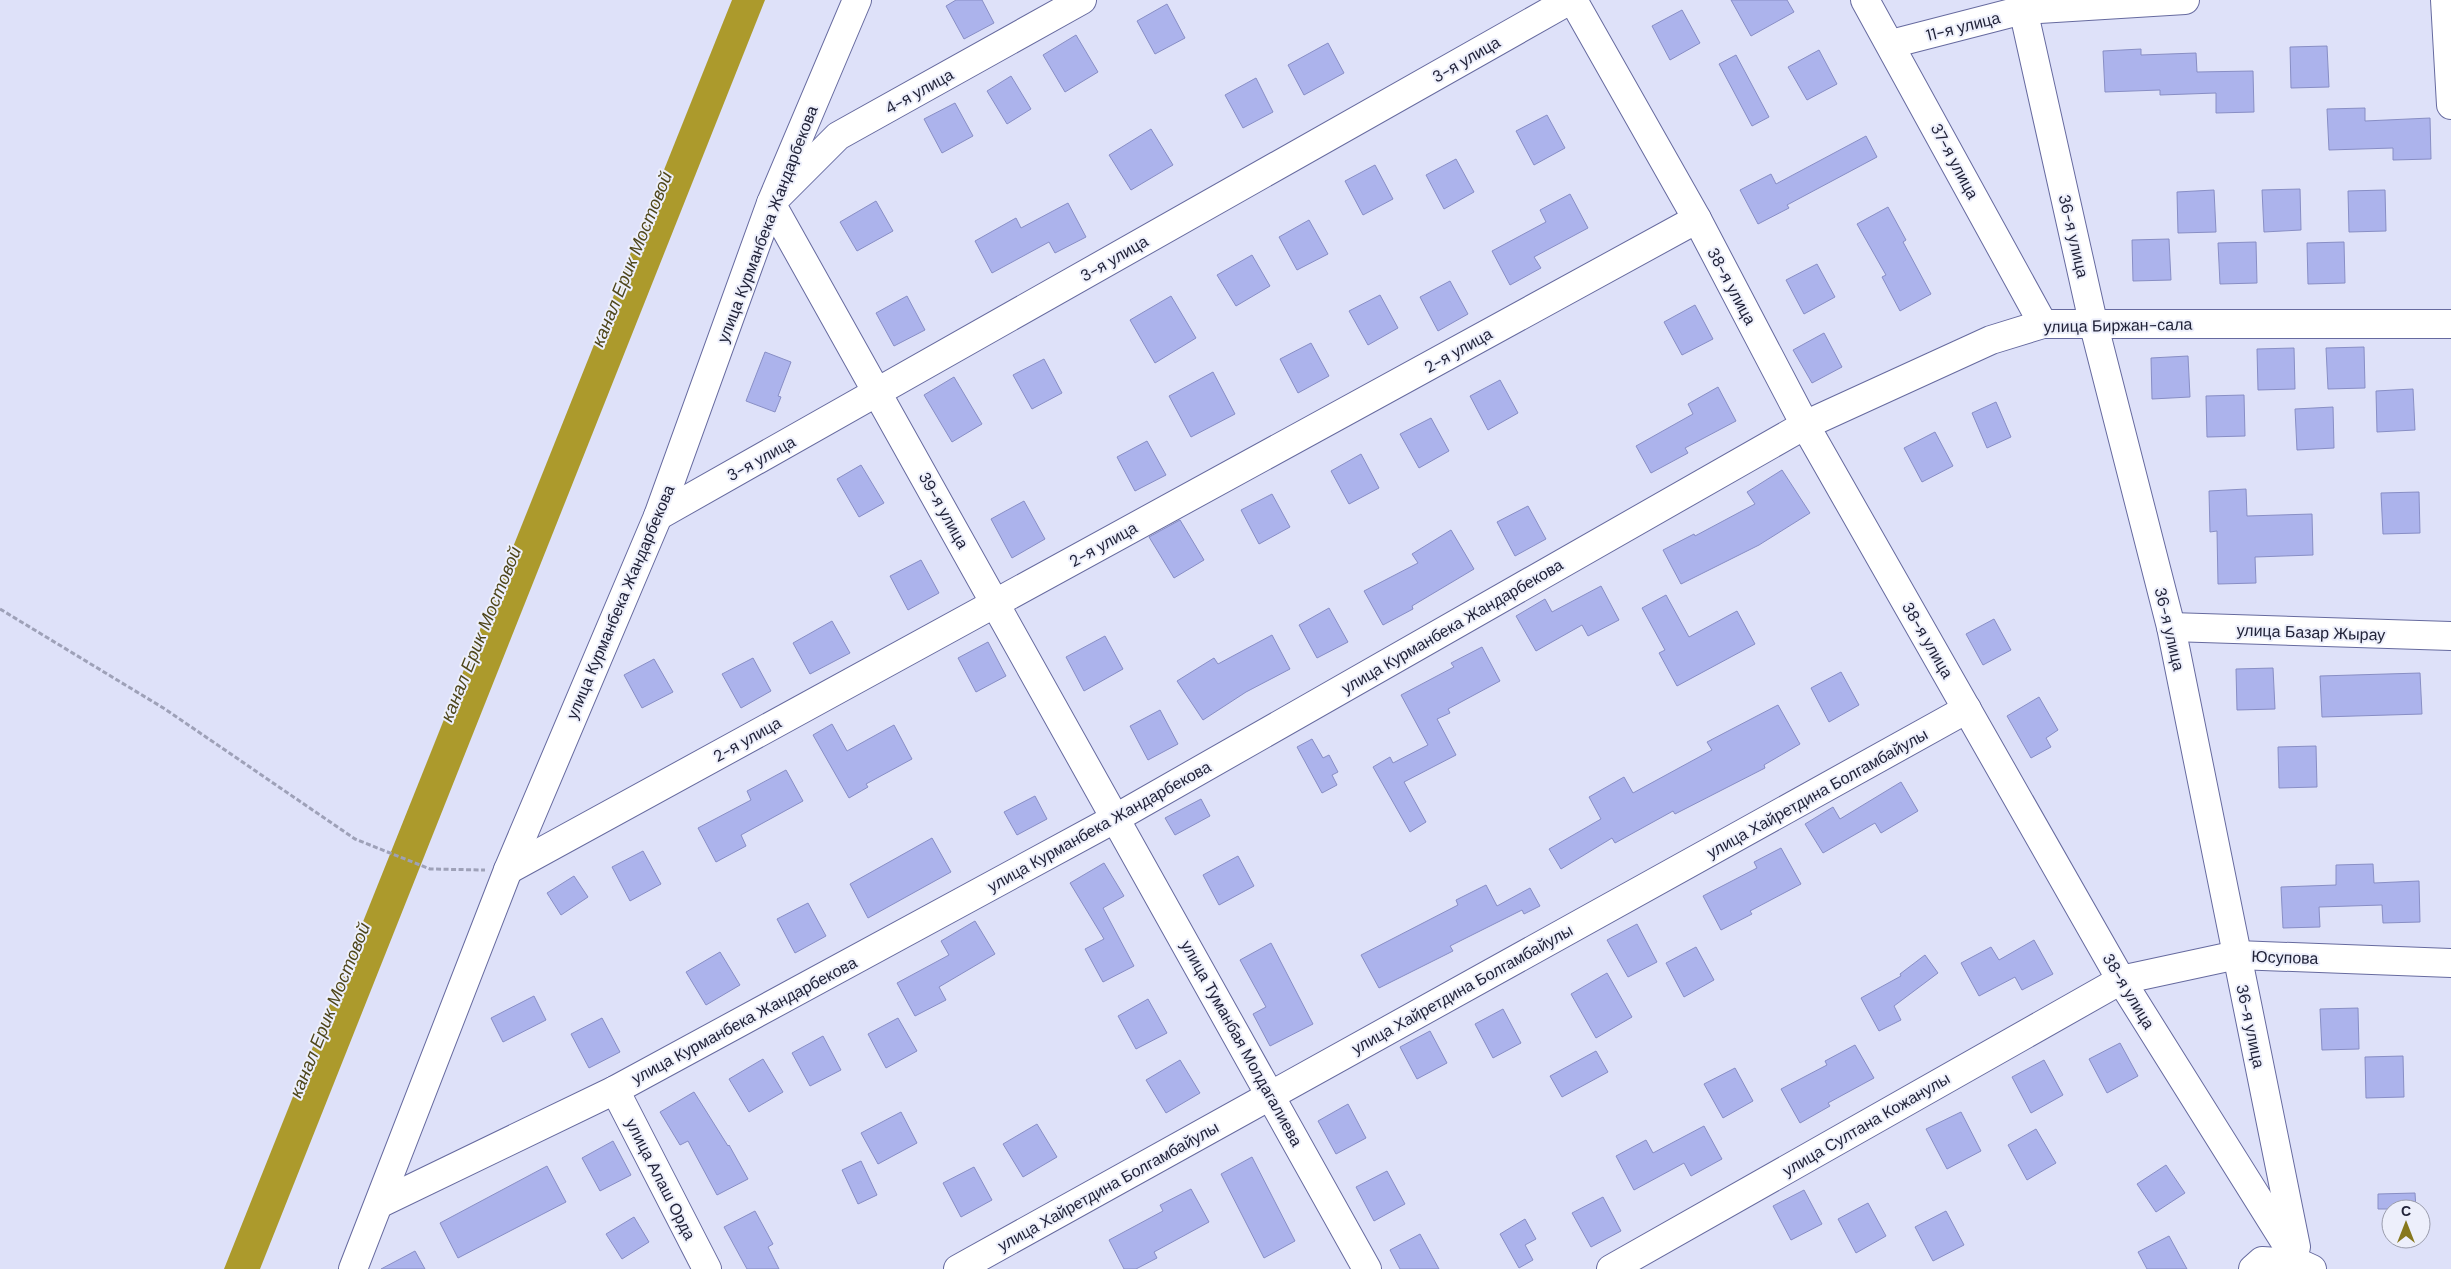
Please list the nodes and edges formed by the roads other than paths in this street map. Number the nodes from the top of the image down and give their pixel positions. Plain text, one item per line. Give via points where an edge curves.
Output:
1 (857, 0) edge
2 (1082, 0) edge
3 (1571, 0) edge
4 (1865, 0) edge
5 (2185, 0) edge
6 (2445, 0) edge
7 (2022, 5) edge
8 (1891, 44) junction
9 (2451, 105) edge
10 (771, 203) junction
11 (1697, 219) junction
12 (2093, 322) junction
13 (2043, 324) junction
14 (2451, 324) edge
15 (878, 392) junction
16 (1805, 425) junction
17 (658, 516) junction
18 (996, 603) junction
19 (2171, 628) junction
20 (2451, 636) edge
21 (1967, 709) junction
22 (1116, 818) junction
23 (508, 870) junction
24 (2237, 955) junction
25 (2451, 963) edge
26 (2121, 980) junction
27 (614, 1090) junction
28 (1271, 1096) junction
29 (381, 1203) junction
30 (2305, 1267) edge
31 (353, 1269) edge
32 (707, 1269) edge
33 (958, 1269) edge
34 (1367, 1269) edge
35 (1611, 1269) edge
36 (2253, 1269) edge

1 - 10 street, улица Курманбека Жандарбекова
2 - 10 street, 4-я улица via 838,136
3 - 11 street, 38-я улица
3 - 15 street, 3-я улица
4 - 8 street, 37-я улица
5 - 7 street, 11-я улица
6 - 9 street
7 - 8 street, 11-я улица
7 - 12 street, 36-я улица
8 - 13 street, 37-я улица
10 - 15 street, 39-я улица
10 - 17 street, улица Курманбека Жандарбекова
11 - 16 street, 38-я улица
11 - 18 street, 2-я улица
12 - 13 street, улица Биржан-сала
12 - 14 street, улица Биржан-сала
12 - 19 street, 36-я улица
13 - 16 street, улица Биржан-сала via 1991,340
15 - 17 street, 3-я улица
15 - 18 street, 39-я улица
16 - 21 street, 38-я улица
16 - 22 street, улица Курманбека Жандарбекова
17 - 23 street, улица Курманбека Жандарбекова
18 - 22 street, 39-я улица
18 - 23 street, 2-я улица
19 - 20 street, улица Базар Жырау
19 - 24 street, 36-я улица
21 - 26 street, 38-я улица
21 - 28 street, улица Хайретдина Болгамбайулы
22 - 27 street, улица Курманбека Жандарбекова
22 - 28 street, улица Туманбая Молдагалиева
23 - 29 street, улица Курманбека Жандарбекова
24 - 25 street, Юсупова
24 - 26 street, Юсупова
24 - 30 street, 36-я улица
26 - 30 street, 38-я улица
26 - 35 street, улица Султана Кожанулы
27 - 29 street, улица Курманбека Жандарбекова
27 - 32 street, улица Алаш Орда
28 - 33 street, улица Хайретдина Болгамбайулы
28 - 34 street, улица Туманбая Молдагалиева
29 - 31 street, улица Курманбека Жандарбекова
30 - 36 street via 2262,1261

